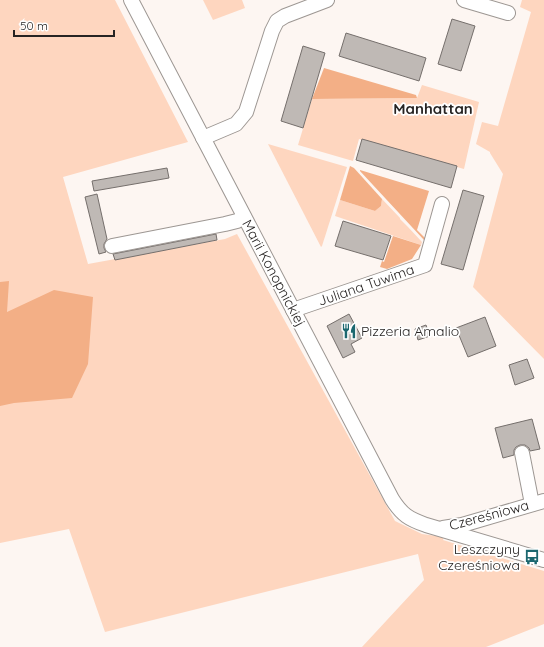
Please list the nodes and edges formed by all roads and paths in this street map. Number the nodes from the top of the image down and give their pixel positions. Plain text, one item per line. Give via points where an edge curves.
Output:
1 (131, 0) edge
2 (327, 0) edge
3 (464, 0) edge
4 (508, 13) dead end
5 (203, 138) junction
6 (442, 204) dead end
7 (244, 217) junction
8 (112, 246) dead end
9 (293, 310) junction
10 (522, 453) dead end
11 (538, 502) edge
12 (434, 527) junction
13 (544, 560) edge

1 - 5 street, Marii Konopnickiej
2 - 5 street via 277,21 246,112 236,124
3 - 4 street
5 - 7 street, Marii Konopnickiej
6 - 9 street, Juliana Tuwima via 425,265
7 - 8 street via 225,224
7 - 9 street, Marii Konopnickiej
9 - 12 street, Marii Konopnickiej via 397,507 410,519
10 - 11 street
11 - 12 street, Czereśniowa via 462,525
12 - 13 street, Marii Konopnickiej

